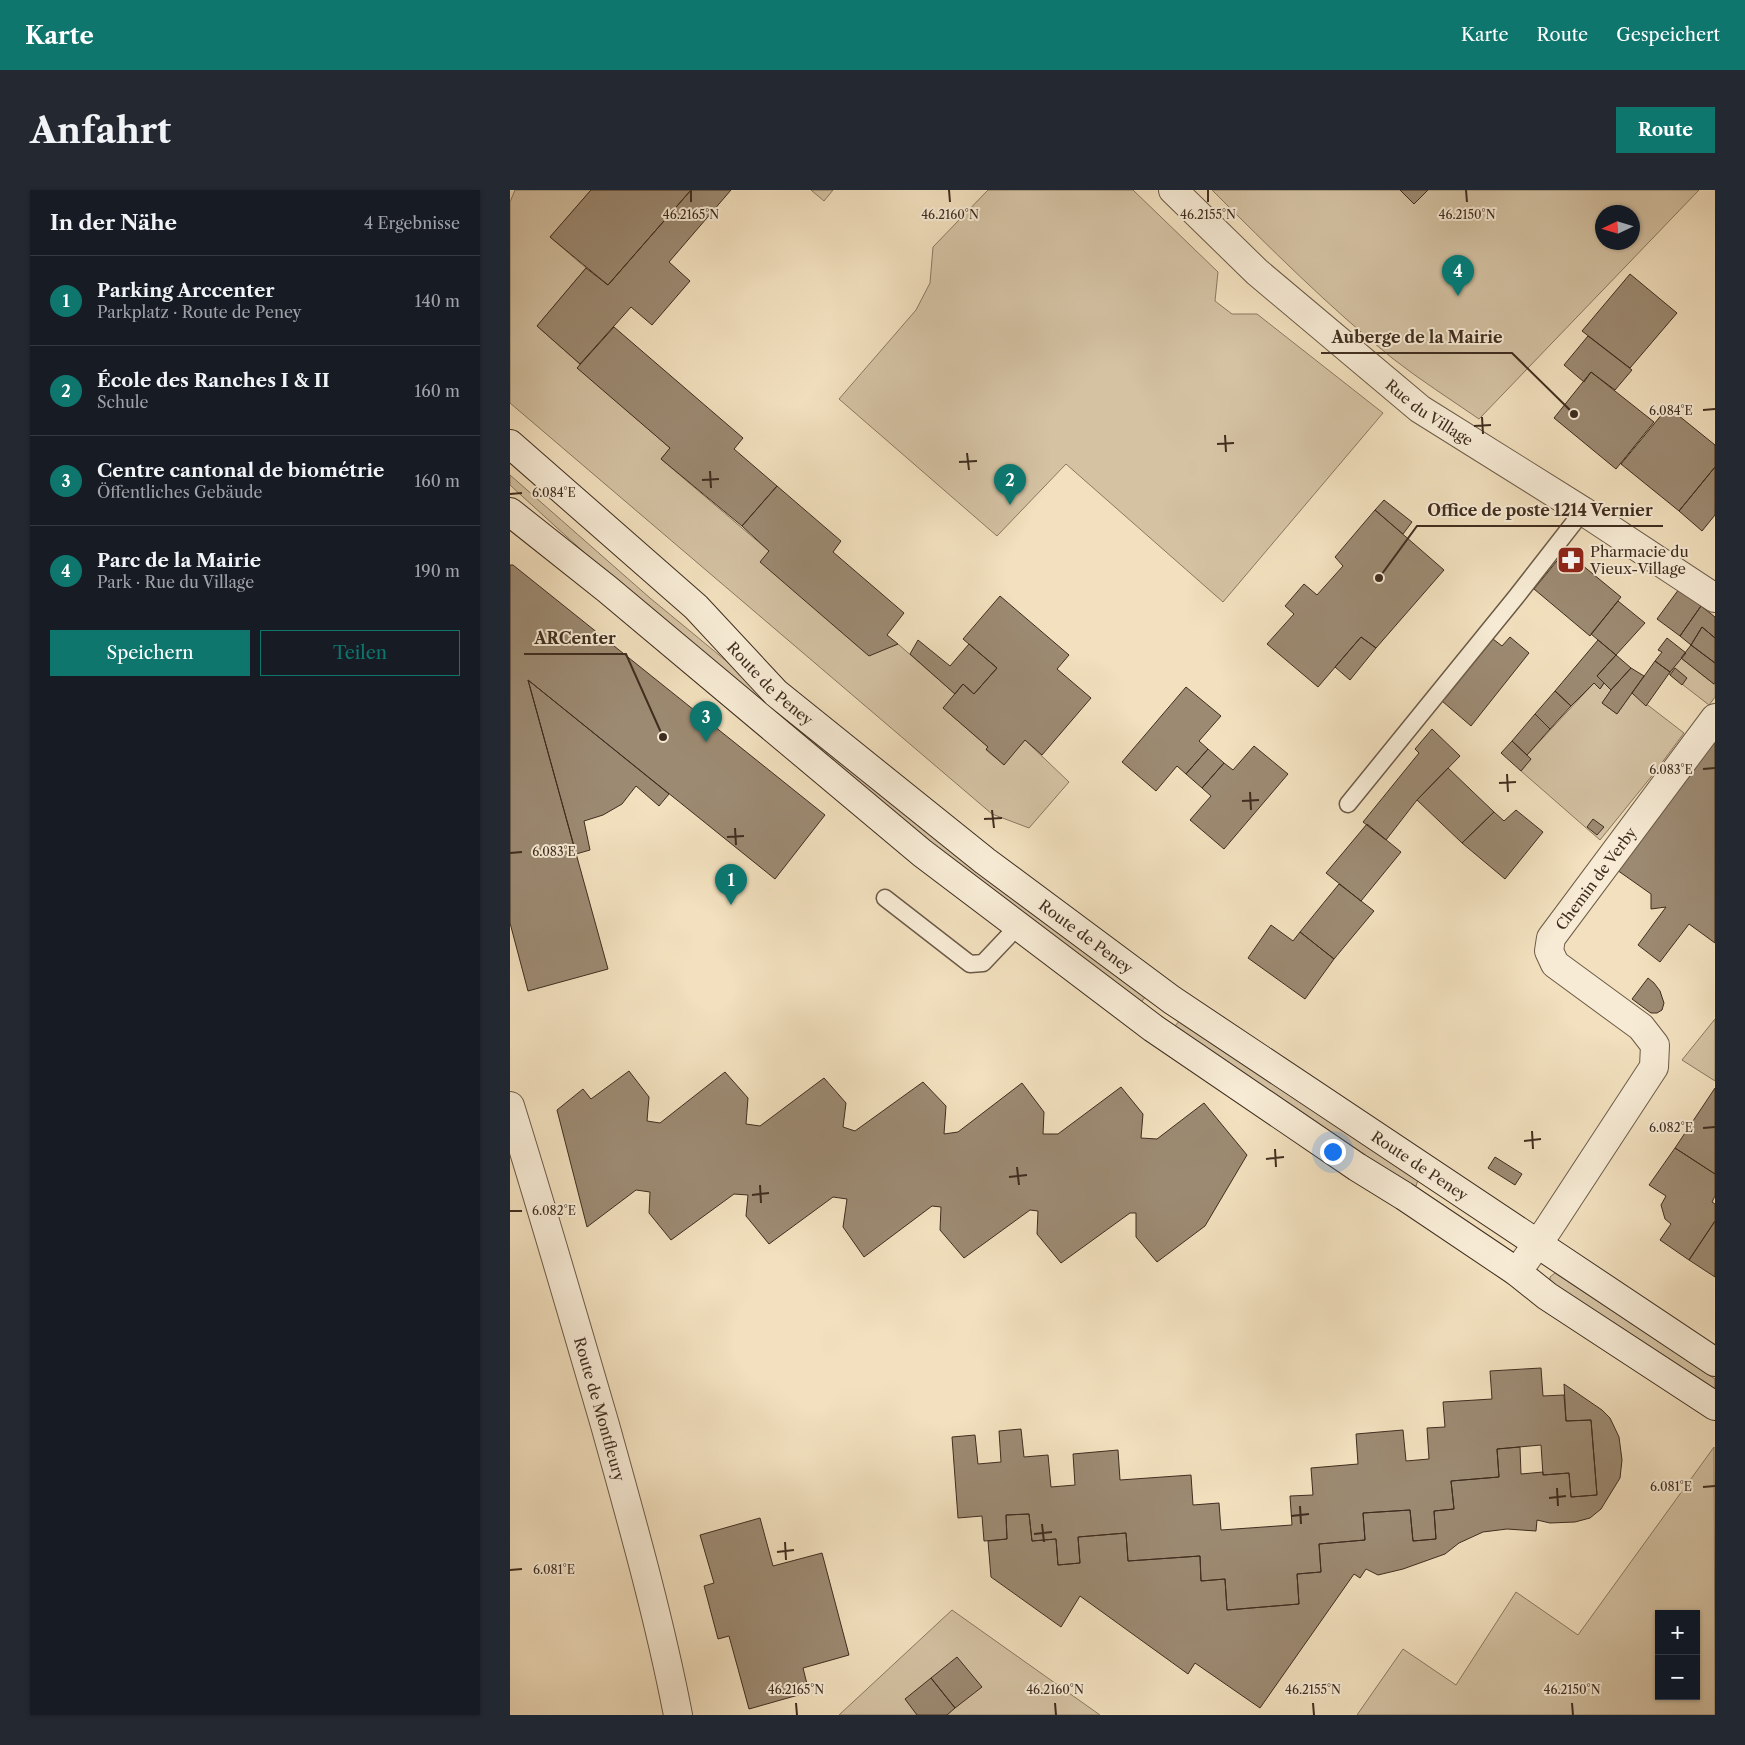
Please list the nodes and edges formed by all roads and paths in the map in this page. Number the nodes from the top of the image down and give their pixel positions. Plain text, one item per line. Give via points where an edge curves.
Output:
1 (1174, 190) edge
2 (510, 444) edge
3 (1582, 510) junction
4 (510, 512) edge
5 (1715, 598) edge
6 (1715, 718) edge
7 (1348, 804) dead end
8 (885, 898) dead end
9 (1018, 926) junction
10 (510, 1106) edge
11 (1538, 1244) junction
12 (1517, 1272) junction
13 (1715, 1362) edge
14 (1715, 1406) edge
15 (678, 1715) edge

1 - 3 main road, Rue du Village via 1257,272 1420,409
2 - 11 main road, Route de Peney via 696,607 776,693 985,861 1172,1000
3 - 5 main road, Rue du Village
3 - 7 lane via 1516,597
4 - 9 main road, Route de Peney via 607,589 922,853
6 - 11 main road, Chemin de Verby via 1551,938 1549,952 1555,964 1641,1027 1654,1045 1654,1067
8 - 9 lane via 970,964 984,963
9 - 12 main road, Route de Peney via 1153,1028
10 - 15 main road, Route de Montfleury via 649,1582
11 - 12 main road, Chemin de Verby
11 - 13 main road, Route de Peney
12 - 14 main road, Route de Peney via 1547,1296

